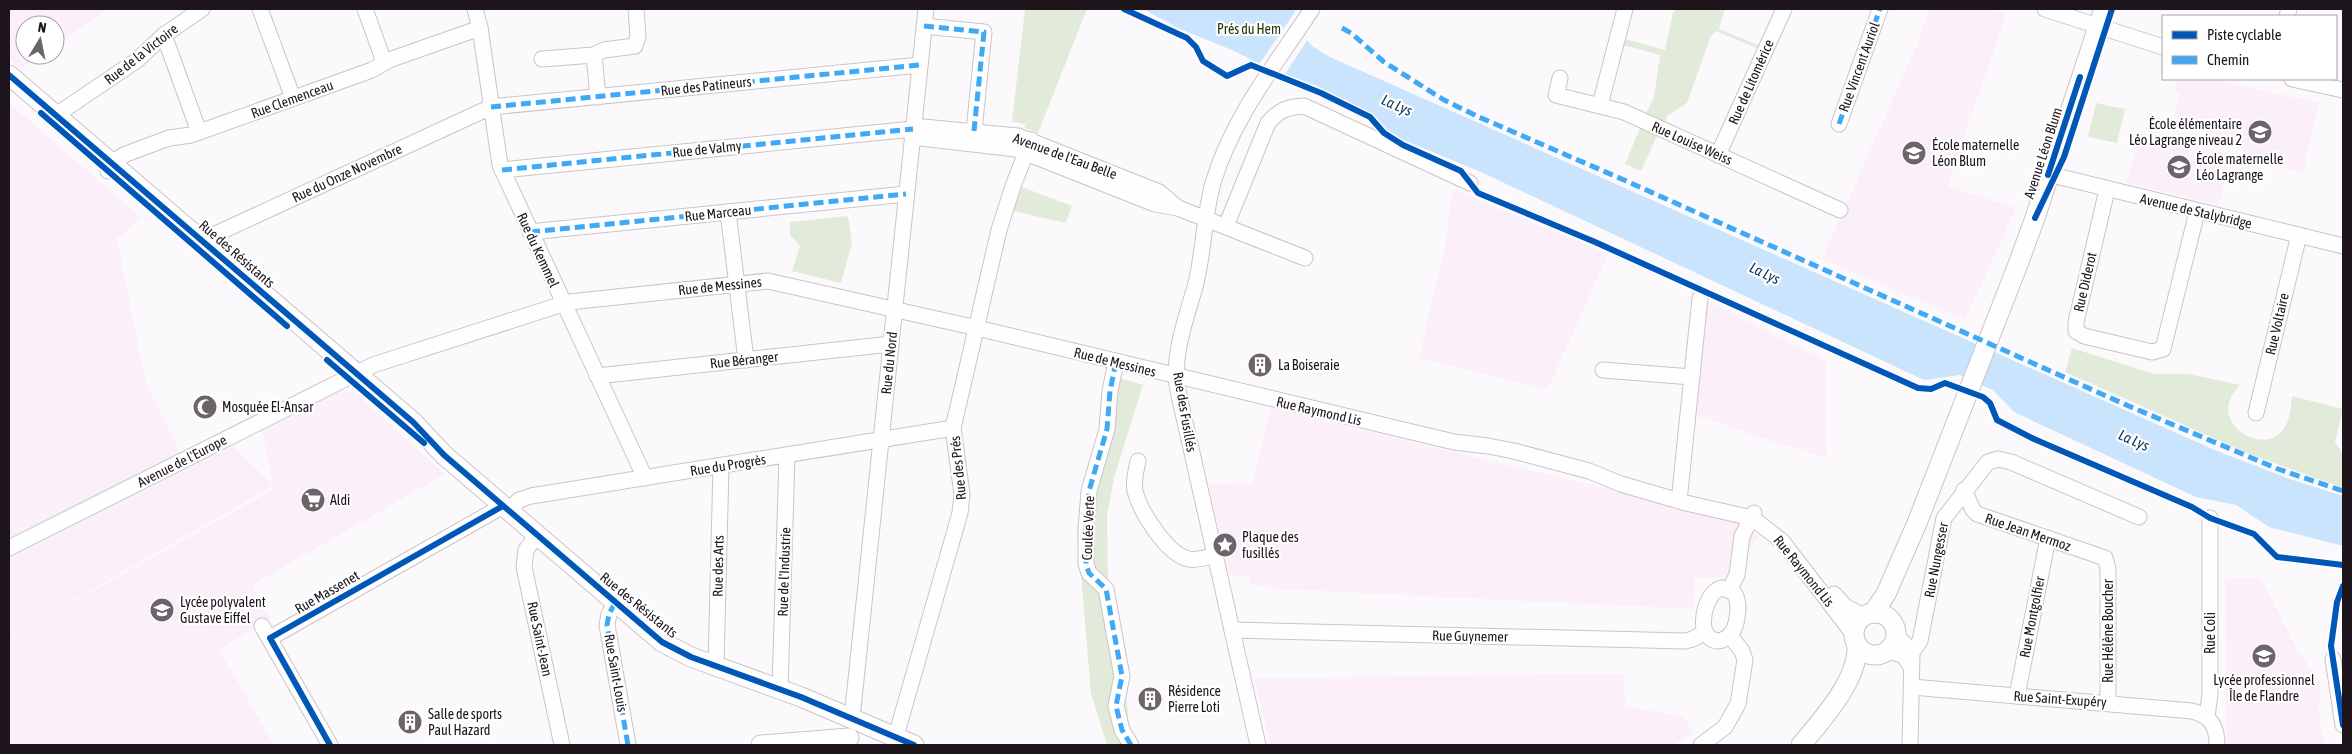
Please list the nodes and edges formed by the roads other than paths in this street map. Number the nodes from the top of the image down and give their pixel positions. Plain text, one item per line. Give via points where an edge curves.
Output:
1 (202, 9) edge
2 (260, 9) edge
3 (365, 9) edge
4 (475, 9) edge
5 (636, 9) edge
6 (926, 9) edge
7 (1312, 9) edge
8 (1625, 9) edge
9 (1784, 9) edge
10 (1880, 9) edge
11 (2045, 9) edge
12 (2074, 9) edge
13 (2105, 18) edge
14 (924, 26) junction
15 (480, 28) junction
16 (164, 35) junction
17 (2162, 38) edge
18 (2162, 46) edge
19 (594, 55) junction
20 (542, 60) dead end
21 (384, 62) junction
22 (920, 65) junction
23 (9, 75) edge
24 (1560, 78) dead end
25 (2297, 80) edge
26 (9, 86) edge
27 (2343, 90) edge
28 (598, 97) junction
29 (293, 98) junction
30 (1600, 105) junction
31 (492, 107) junction
32 (56, 115) junction
33 (1839, 124) dead end
34 (913, 131) junction
35 (974, 131) junction
36 (199, 132) junction
37 (1028, 146) junction
38 (1718, 155) junction
39 (111, 168) junction
40 (502, 170) junction
41 (2052, 175) junction
42 (1470, 184) dead end
43 (2107, 190) junction
44 (906, 194) junction
45 (1840, 210) dead end
46 (728, 212) junction
47 (2197, 212) junction
48 (1207, 219) junction
49 (1226, 226) junction
50 (530, 232) junction
51 (2299, 235) junction
52 (204, 242) junction
53 (2343, 246) edge
54 (1306, 258) dead end
55 (736, 284) junction
56 (1700, 298) dead end
57 (563, 304) junction
58 (895, 310) junction
59 (977, 328) junction
60 (891, 344) junction
61 (746, 360) junction
62 (1116, 362) junction
63 (1603, 370) dead end
64 (351, 375) junction
65 (597, 376) junction
66 (1176, 377) junction
67 (1692, 377) junction
68 (2256, 413) dead end
69 (953, 428) junction
70 (881, 441) junction
71 (787, 456) junction
72 (1138, 460) dead end
73 (721, 466) junction
74 (645, 478) junction
75 (1964, 490) junction
76 (1680, 497) junction
77 (505, 508) junction
78 (1753, 515) junction
79 (2140, 517) dead end
80 (2210, 518) dead end
81 (1917, 523) junction
82 (536, 535) junction
83 (2048, 538) junction
84 (9, 548) edge
85 (1215, 556) junction
86 (2105, 558) joint
87 (1729, 590) junction
88 (616, 603) junction
89 (1869, 614) junction
90 (1232, 630) junction
91 (1705, 632) junction
92 (1731, 637) junction
93 (1856, 640) junction
94 (1888, 640) junction
95 (2333, 659) dead end
96 (1910, 660) junction
97 (716, 666) junction
98 (1912, 687) junction
99 (780, 689) junction
100 (2017, 696) junction
101 (2108, 703) junction
102 (2207, 717) junction
103 (852, 718) junction
104 (2343, 726) edge
105 (896, 736) junction
106 (849, 742) edge
107 (330, 745) edge
108 (562, 745) edge
109 (628, 745) edge
110 (761, 745) edge
111 (914, 745) edge
112 (1131, 745) edge
113 (1258, 745) edge
114 (1701, 745) edge
115 (1801, 745) edge
116 (1813, 745) edge
117 (1910, 745) edge
118 (2217, 745) edge

1 - 16 street, Rue de la Victoire
2 - 29 street
3 - 21 street
4 - 15 street, Rue du Kemmel
5 - 19 street via 638,37 635,46 604,50
6 - 14 street, Rue du Nord
7 - 48 street, Rue des Fusillés via 1260,87 1224,150 1213,184
8 - 30 street
9 - 38 street, Rue de Litomérice
10 - 33 street, Rue Vincent Auriol
11 - 13 street
12 - 13 street
13 - 17 street
13 - 18 street
13 - 41 main road, Avenue Léon Blum
14 - 22 street, Rue du Nord
14 - 35 street via 984,32
15 - 21 street, Rue Clemenceau
15 - 31 street, Rue du Kemmel
16 - 32 street, Rue de la Victoire via 136,61
16 - 36 street
19 - 20 street
19 - 28 street
21 - 29 street, Rue Clemenceau via 372,70
22 - 28 street, Rue des Patineurs
22 - 34 street, Rue du Nord
23 - 32 main road, Rue des Résistants
24 - 30 street, Rue Louise Weiss via 1556,94
25 - 27 street
26 - 39 main road, Rue des Résistants
28 - 31 street, Rue des Patineurs
29 - 36 street, Rue Clemenceau
30 - 38 street, Rue Louise Weiss via 1624,112
31 - 40 street, Rue du Kemmel
31 - 52 street, Rue du Onze Novembre
32 - 39 main road, Rue des Résistants
34 - 35 street, Avenue de l'Eau Belle
34 - 37 street, Avenue de l'Eau Belle via 1007,147
34 - 40 street, Rue de Valmy
34 - 44 street, Rue du Nord
35 - 37 street, Avenue de l'Eau Belle via 1018,136
36 - 39 street, Rue Clemenceau via 169,138 126,154
37 - 48 street, Avenue de l'Eau Belle via 1159,192 1178,208
37 - 59 street, Rue des Prés via 999,230
38 - 45 street, Rue Louise Weiss
39 - 52 main road, Rue des Résistants
39 - 64 main road, Rue des Résistants
40 - 50 street, Rue du Kemmel
41 - 43 street, Avenue de Stalybridge
41 - 81 main road, Avenue Léon Blum
42 - 49 street via 1304,106 1288,107 1277,112 1268,123
43 - 47 street, Avenue de Stalybridge
43 - 47 street, Rue Diderot via 2075,327 2084,336 2156,352 2166,345
44 - 46 street, Rue Marceau
44 - 58 street, Rue du Nord
46 - 50 street, Rue Marceau
46 - 55 street
47 - 51 street, Avenue de Stalybridge
48 - 49 street, Avenue de l'Eau Belle
48 - 66 street, Rue des Fusillés via 1202,260 1179,350
49 - 54 street, Avenue de l'Eau Belle
50 - 57 street, Rue du Kemmel
51 - 53 street, Avenue de Stalybridge
51 - 68 street, Rue Voltaire
52 - 64 main road, Rue des Résistants
55 - 57 street, Rue de Messines
55 - 58 street, Rue de Messines via 777,282
55 - 61 street
56 - 67 street
57 - 64 street, Rue de Messines via 384,361
57 - 65 street, Rue du Kemmel
58 - 59 street, Rue de Messines
58 - 60 street, Rue du Nord
59 - 62 street, Rue de Messines
59 - 69 street, Rue des Prés
60 - 61 street, Rue Béranger
60 - 70 street, Rue du Nord
61 - 65 street, Rue Béranger
62 - 66 street, Rue de Messines
62 - 112 street, Coulée Verte via 1107,429 1089,491 1086,564 1089,573 1106,589 1122,676 1116,706 1122,730
63 - 67 street
64 - 77 main road, Rue des Résistants via 413,422 444,456
64 - 84 street, Avenue de l'Europe
65 - 74 street, Rue du Kemmel
66 - 76 street, Rue Raymond Lis via 1462,444 1488,446 1588,471 1621,484
66 - 85 street, Rue des Fusillés
67 - 76 street
69 - 70 street, Rue du Progrès
69 - 105 street, Rue des Prés via 962,506
70 - 71 street, Rue du Progrès
70 - 103 street, Rue du Nord
71 - 73 street, Rue du Progrès
71 - 99 street, Rue de l'Industrie
72 - 85 street via 1134,483 1136,494 1164,541 1188,559
73 - 74 street, Rue du Progrès
73 - 97 street, Rue des Arts
74 - 77 street, Rue du Progrès via 526,497
75 - 79 street, Rue Nungesser via 1988,462 2004,460
75 - 83 street, Rue Jean Mermoz via 1977,514
75 - 96 street, Rue Nungesser via 1943,521 1921,637
76 - 78 street, Rue Raymond Lis
77 - 82 main road, Rue des Résistants
77 - 107 street, Rue Massenet via 266,632
78 - 87 street via 1742,536 1737,575
78 - 89 street, Rue Raymond Lis via 1786,534 1843,605
78 - 93 street, Rue Raymond Lis via 1782,540
80 - 102 street, Rue Coli via 2210,694
81 - 89 main road via 1886,594
81 - 94 main road via 1893,599
82 - 88 main road, Rue des Résistants
82 - 108 street, Rue Saint-Jean via 525,553 524,567
83 - 86 street, Rue Jean Mermoz
83 - 100 street, Rue Montgolfier
85 - 90 street, Rue des Fusillés
86 - 101 street, Rue Hélène Boucher via 2108,569
87 - 91 street via 1718,589 1709,597
87 - 92 street via 1736,595 1738,604 1736,626
88 - 97 main road, Rue des Résistants via 668,646
88 - 109 street, Rue Saint-Louis via 607,625
89 - 93 main road via 1857,623
89 - 94 main road via 1882,614
90 - 91 street, Rue Guynemer via 1685,641 1694,640
90 - 113 street, Rue des Fusillés
91 - 92 street via 1715,640
92 - 114 street via 1745,660 1738,704 1725,727
93 - 94 main road via 1867,653
93 - 115 main road via 1856,661 1849,678
94 - 96 street via 1907,645
94 - 116 main road
95 - 104 street
96 - 98 street, Rue Nungesser
97 - 99 main road, Rue des Résistants
98 - 100 street, Rue Saint-Exupéry
98 - 117 street, Rue Nungesser
99 - 103 main road, Rue des Résistants
100 - 101 street, Rue Saint-Exupéry
101 - 102 street, Rue Saint-Exupéry via 2186,710
102 - 118 street, Rue Coli via 2215,727
103 - 105 main road, Rue des Résistants
103 - 106 main road
105 - 111 main road, Rue des Résistants
106 - 110 main road

